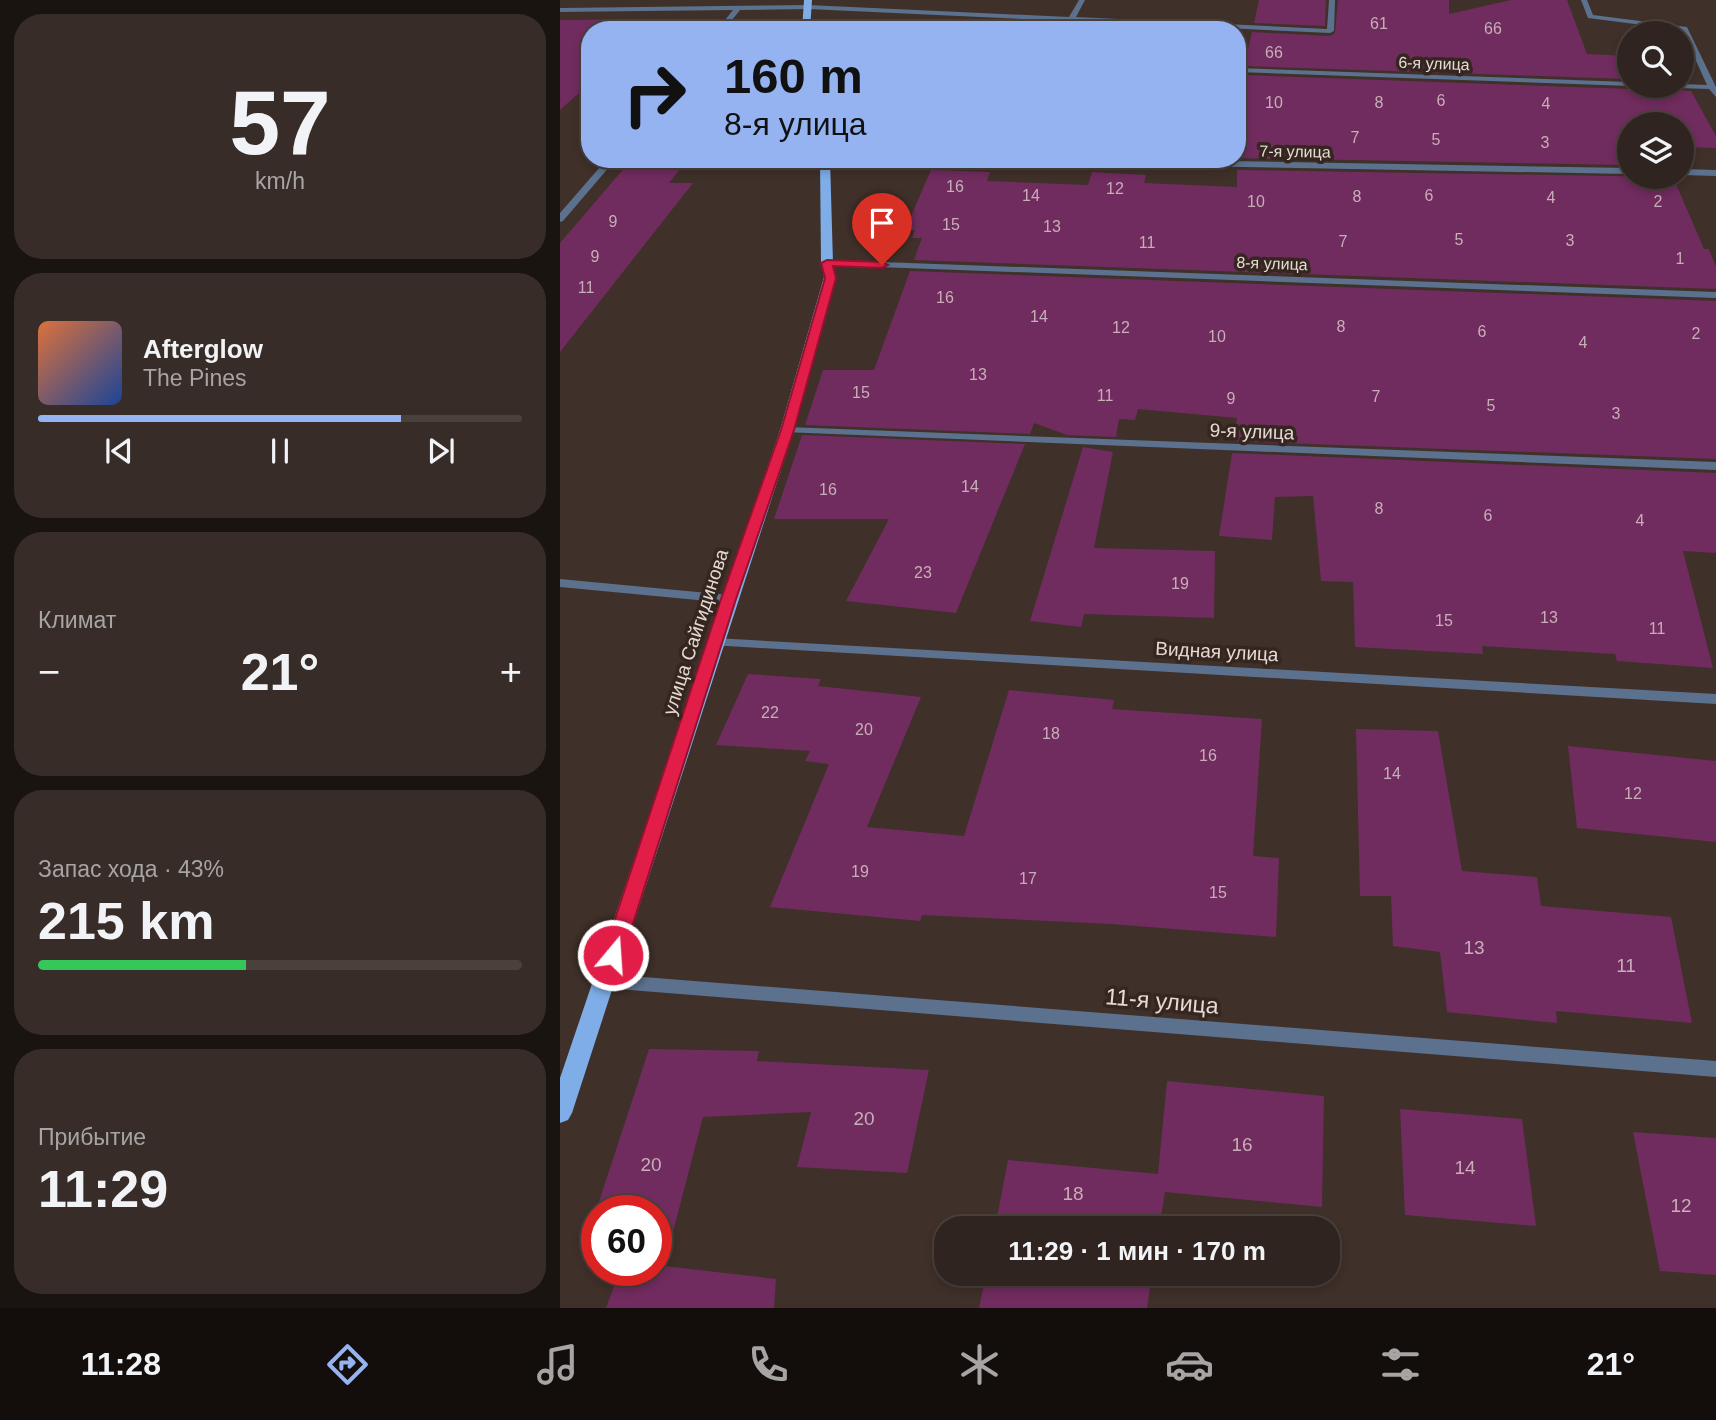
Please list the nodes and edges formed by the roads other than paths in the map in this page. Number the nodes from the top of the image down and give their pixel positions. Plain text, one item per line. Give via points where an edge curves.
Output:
1 (1082, 0) edge
2 (1332, 0) edge
3 (1584, 0) edge
4 (808, 4) edge
5 (739, 7) junction
6 (560, 10) edge
7 (1070, 20) junction
8 (727, 21) edge
9 (1094, 21) edge
10 (1246, 27) edge
11 (1246, 70) edge
12 (1617, 84) edge
13 (1694, 88) edge
14 (1714, 91) edge
15 (1246, 164) edge
16 (604, 168) edge
17 (825, 168) edge
18 (1617, 171) edge
19 (1694, 172) edge
20 (1716, 173) edge
21 (560, 219) edge
22 (827, 263) junction
23 (1716, 295) edge
24 (787, 430) junction
25 (1716, 466) edge
26 (560, 583) edge
27 (729, 599) junction
28 (715, 642) junction
29 (1716, 699) edge
30 (605, 981) junction
31 (1716, 1069) edge
32 (560, 1113) edge

1 - 7 street
2 - 10 street via 1330,31
3 - 14 street via 1590,17 1685,28
4 - 5 street
4 - 7 street
5 - 6 street
5 - 8 street
7 - 9 street
11 - 12 street, 6-я улица
13 - 14 street
15 - 18 street, 7-я улица
16 - 21 street
17 - 22 main road, улица Сайгидинова
19 - 20 street
22 - 23 street, 8-я улица
22 - 24 main road, улица Сайгидинова via 830,278
24 - 25 street, 9-я улица
24 - 27 main road, улица Сайгидинова
26 - 27 street
27 - 28 main road, улица Сайгидинова
28 - 29 street, Видная улица
28 - 30 main road, улица Сайгидинова
30 - 31 street, 11-я улица
30 - 32 main road, улица Сайгидинова

